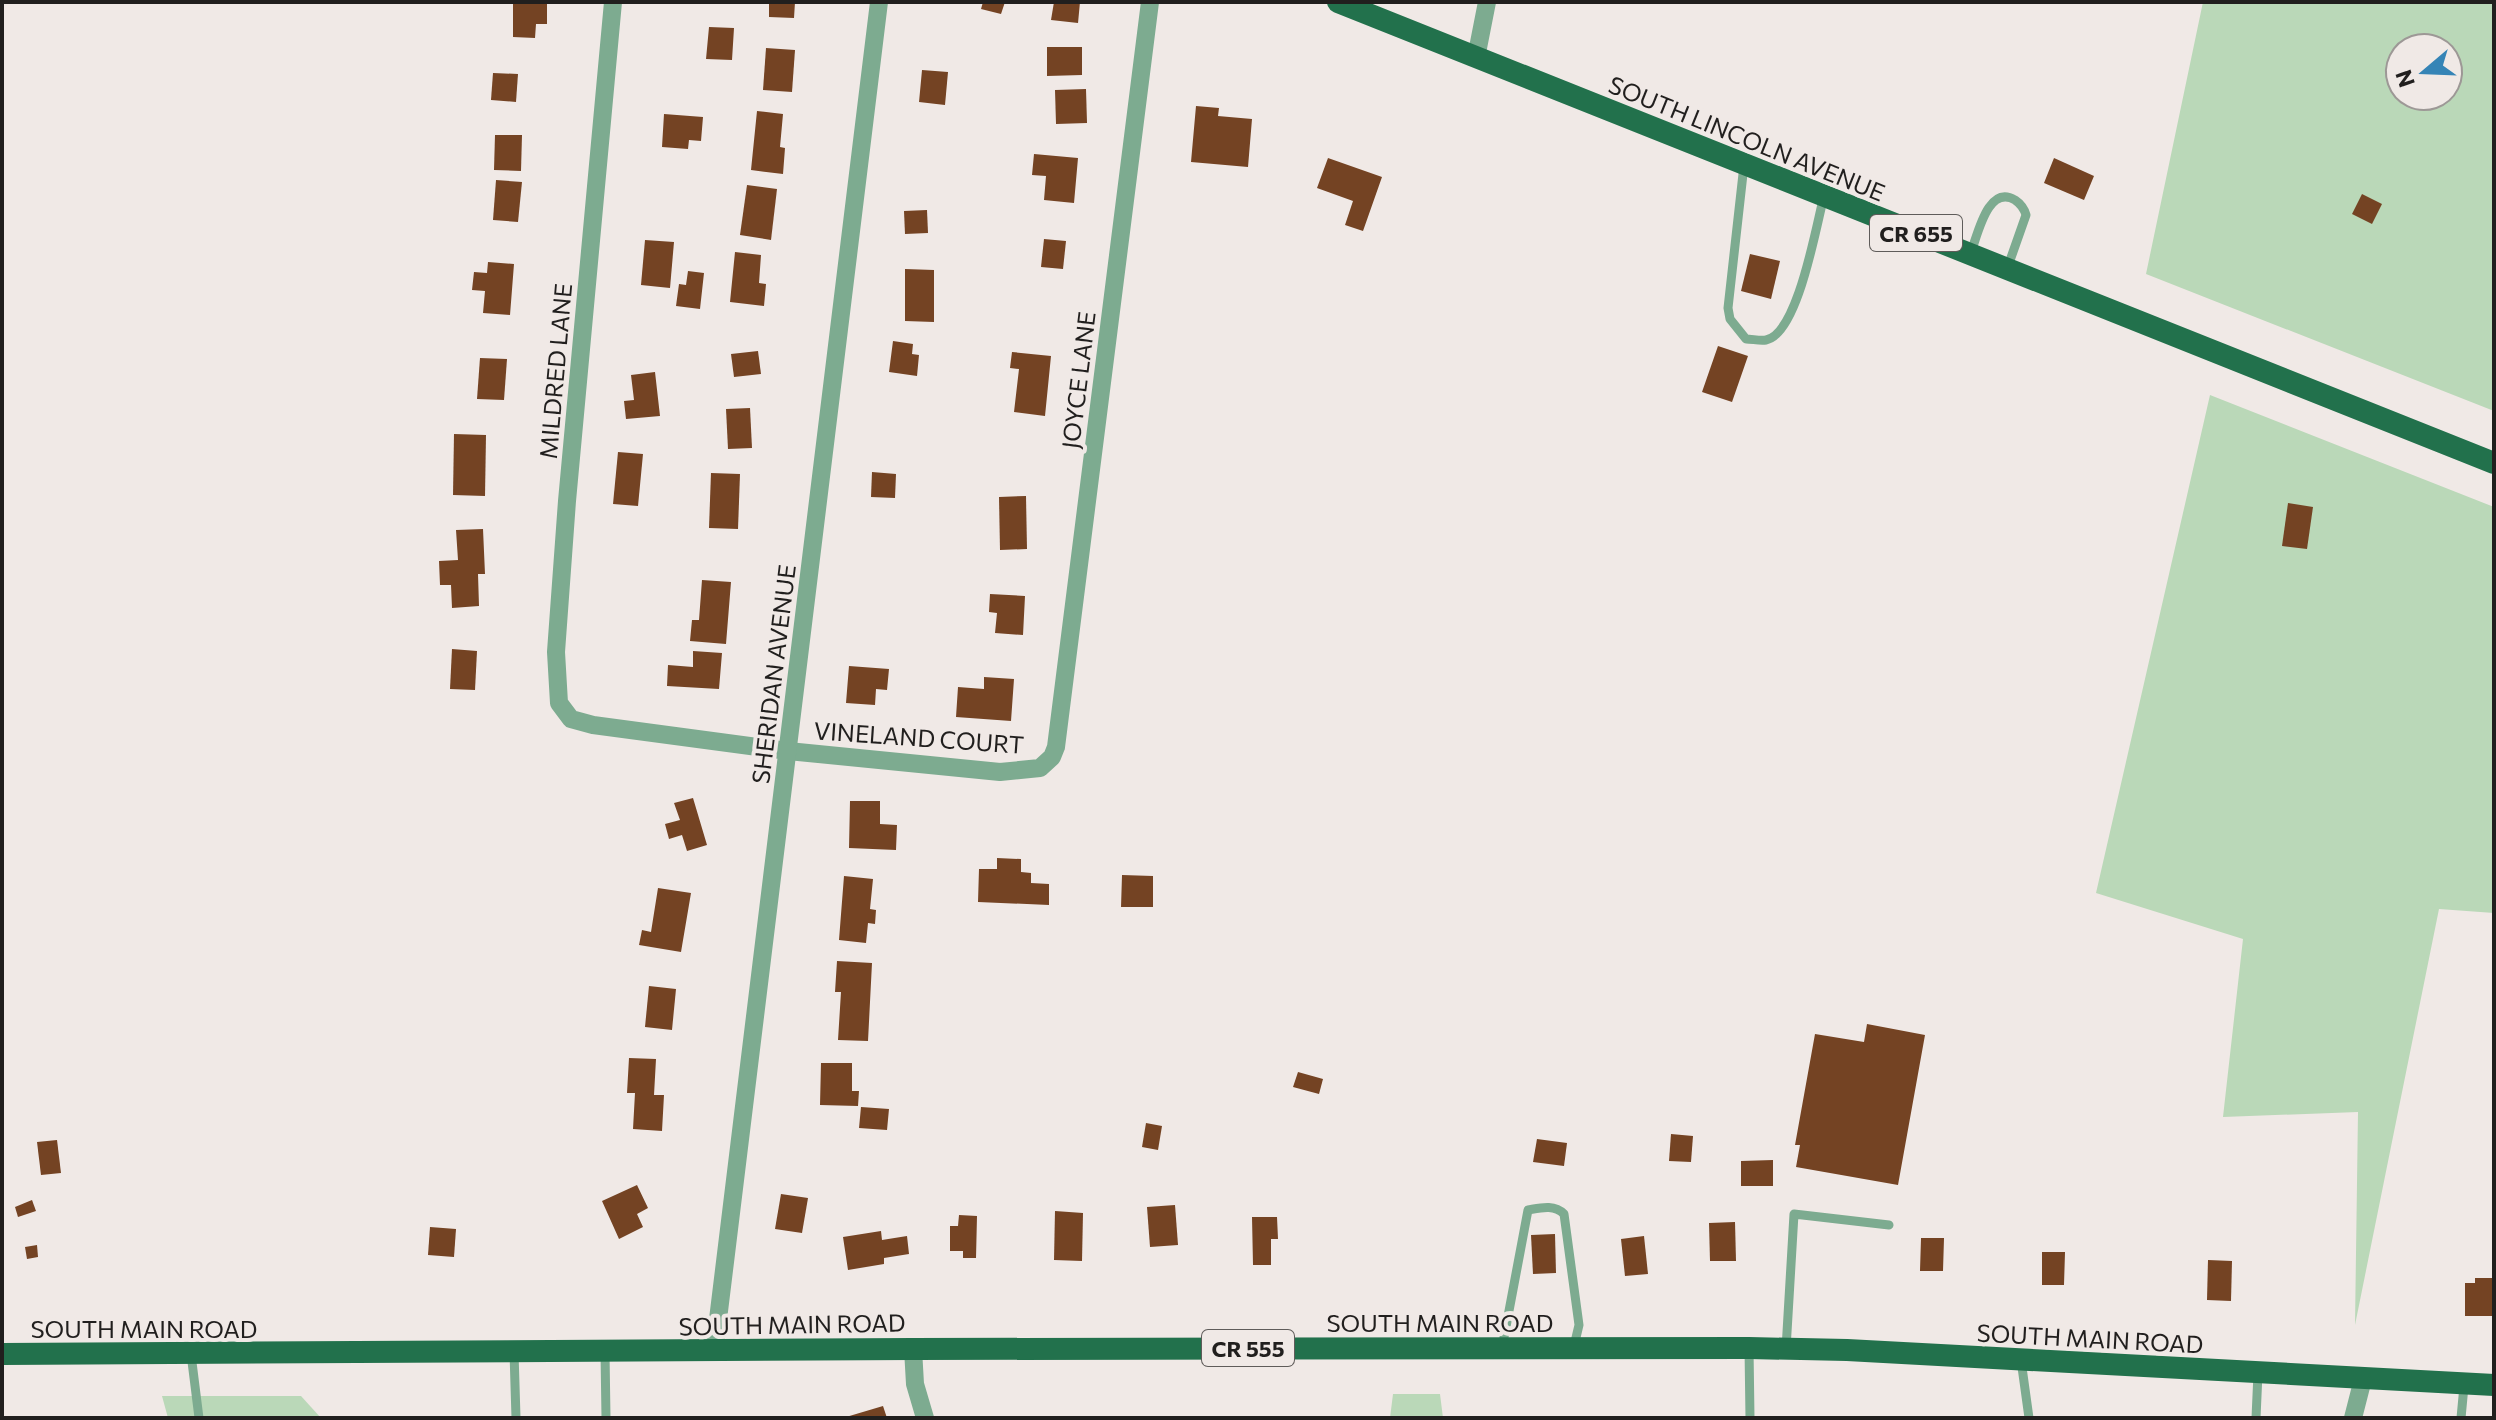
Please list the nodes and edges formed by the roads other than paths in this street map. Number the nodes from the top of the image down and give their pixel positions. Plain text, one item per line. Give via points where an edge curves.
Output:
1 (613, 2) edge
2 (879, 2) edge
3 (1150, 2) edge
4 (1338, 2) edge
5 (1487, 2) edge
6 (1476, 58) junction
7 (1744, 164) junction
8 (1824, 196) junction
9 (1970, 255) junction
10 (2007, 269) junction
11 (2494, 463) edge
12 (593, 725) joint
13 (788, 751) junction
14 (1048, 762) joint
15 (1889, 1225) dead end
16 (1502, 1348) junction
17 (1573, 1348) junction
18 (1749, 1348) junction
19 (913, 1349) junction
20 (1786, 1349) junction
21 (514, 1352) junction
22 (605, 1352) junction
23 (714, 1352) junction
24 (2, 1354) edge
25 (191, 1354) junction
26 (2021, 1360) junction
27 (2258, 1373) junction
28 (2363, 1379) junction
29 (2464, 1384) junction
30 (2494, 1385) edge
31 (199, 1418) edge
32 (516, 1418) edge
33 (606, 1418) edge
34 (925, 1418) edge
35 (1750, 1418) edge
36 (2029, 1418) edge
37 (2256, 1418) edge
38 (2353, 1418) edge
39 (2461, 1418) edge

1 - 12 street, MILDRED LANE via 556,652 559,703 571,719
2 - 13 street, SHERIDAN AVENUE
3 - 14 street, JOYCE LANE via 1060,728
4 - 6 main road, SOUTH LINCOLN AVENUE / CR 655
5 - 6 street
6 - 7 main road, SOUTH LINCOLN AVENUE / CR 655
7 - 8 main road, SOUTH LINCOLN AVENUE / CR 655
7 - 8 lane via 1728,308 1746,339 1768,340 1785,327 1796,306
8 - 9 main road, SOUTH LINCOLN AVENUE / CR 655
9 - 10 main road, SOUTH LINCOLN AVENUE / CR 655
9 - 10 lane via 1993,201 2011,198 2026,215
10 - 11 main road, SOUTH LINCOLN AVENUE / CR 655
12 - 13 street, VINELAND COURT
13 - 14 street, VINELAND COURT via 1000,772 1029,771
13 - 23 street, SHERIDAN AVENUE
15 - 20 lane via 1794,1214
16 - 17 main road, SOUTH MAIN ROAD / CR 555
16 - 17 lane via 1528,1210 1543,1207 1564,1214 1579,1325
16 - 19 main road, SOUTH MAIN ROAD / CR 555
17 - 18 main road, SOUTH MAIN ROAD / CR 555
18 - 20 main road, SOUTH MAIN ROAD / CR 555
18 - 35 lane
19 - 23 main road, SOUTH MAIN ROAD / CR 555
19 - 34 street via 915,1384
20 - 26 main road, SOUTH MAIN ROAD / CR 555
21 - 22 main road, SOUTH MAIN ROAD / CR 555
21 - 25 main road, SOUTH MAIN ROAD / CR 555
21 - 32 lane
22 - 23 main road, SOUTH MAIN ROAD / CR 555
22 - 33 lane
24 - 25 main road, SOUTH MAIN ROAD / CR 555
25 - 31 lane
26 - 27 main road, SOUTH MAIN ROAD / CR 555
26 - 36 lane
27 - 28 main road, SOUTH MAIN ROAD / CR 555
27 - 37 lane
28 - 29 main road, SOUTH MAIN ROAD / CR 555
28 - 38 street
29 - 30 main road, SOUTH MAIN ROAD / CR 555
29 - 39 lane

